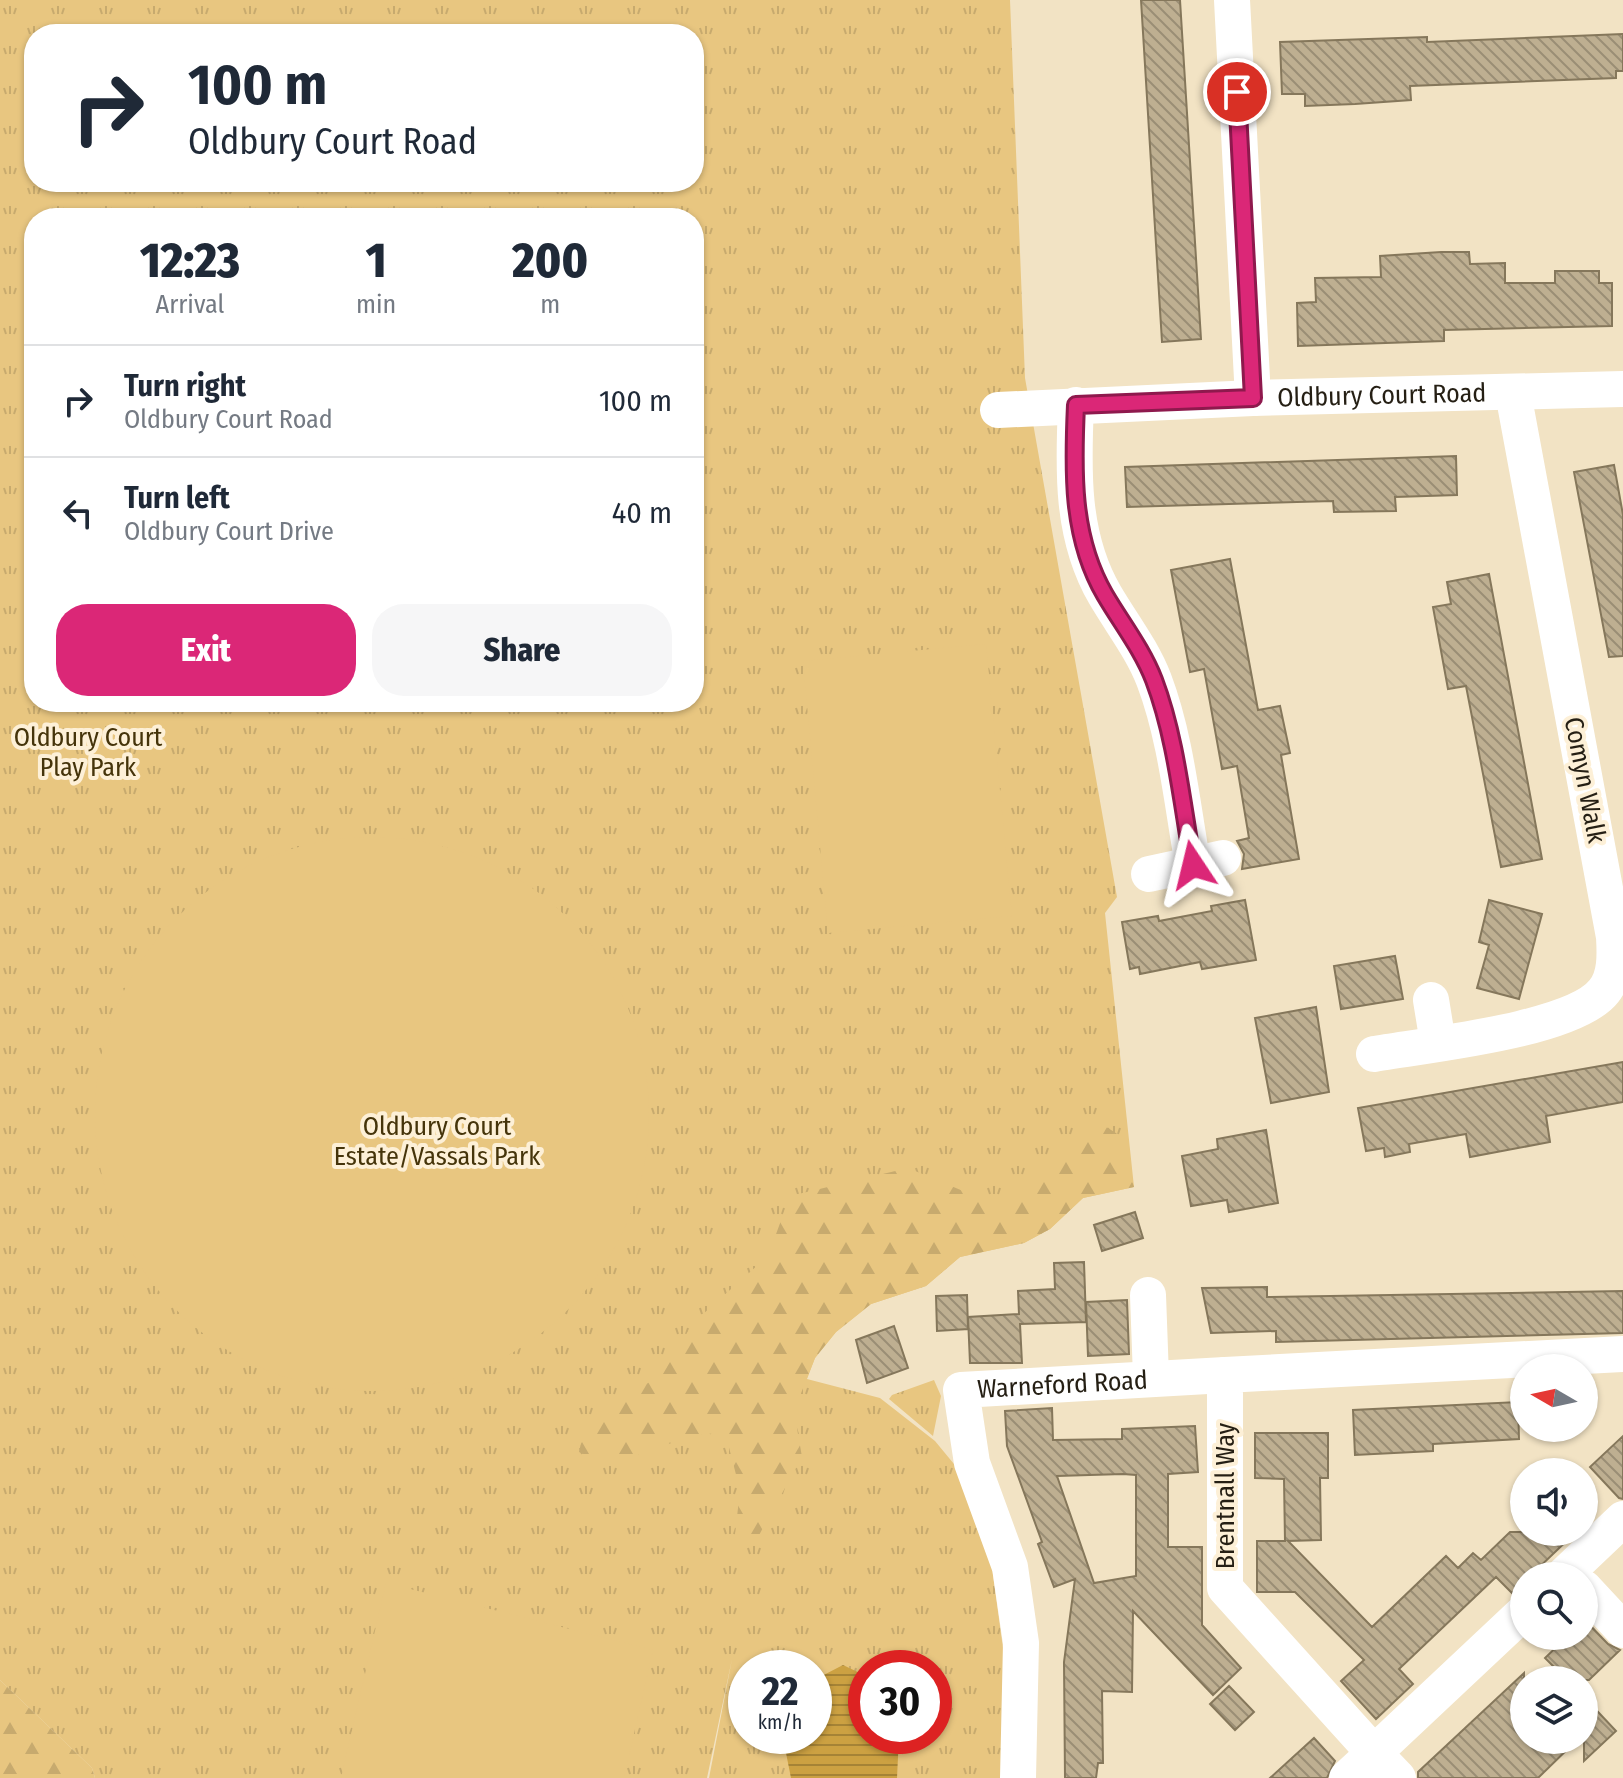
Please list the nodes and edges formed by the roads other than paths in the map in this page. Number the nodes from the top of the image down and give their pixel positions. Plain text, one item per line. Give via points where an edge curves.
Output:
1 (1232, 0) edge
2 (1623, 389) edge
3 (1513, 393) junction
4 (1253, 398) junction
5 (1076, 405) junction
6 (998, 410) dead end
7 (1149, 874) dead end
8 (1431, 1000) dead end
9 (1438, 1043) junction
10 (1374, 1054) dead end
11 (1148, 1295) dead end
12 (1623, 1354) edge
13 (1225, 1375) junction
14 (1151, 1377) junction
15 (1623, 1519) edge
16 (1586, 1562) edge
17 (1598, 1605) edge
18 (1510, 1628) edge
19 (1623, 1630) edge
20 (1386, 1766) edge
21 (1018, 1778) edge
22 (1347, 1778) edge

1 - 4 street
2 - 3 street, Oldbury Court Road
3 - 4 street, Oldbury Court Road
3 - 9 street, Comyn Walk via 1614,959 1606,989 1575,1013
4 - 5 street, Oldbury Court Road
5 - 6 street, Oldbury Court Road
5 - 7 street via 1075,496 1081,531 1099,584 1142,652 1157,690 1208,862
8 - 9 street
9 - 10 street, Comyn Walk
11 - 14 street
12 - 13 street
13 - 14 street, Warneford Road
13 - 20 street, Brentnall Way via 1225,1588
14 - 21 street, Warneford Road via 961,1390 972,1463 1010,1567 1019,1628
15 - 16 street
17 - 19 street
18 - 20 street
20 - 22 street

